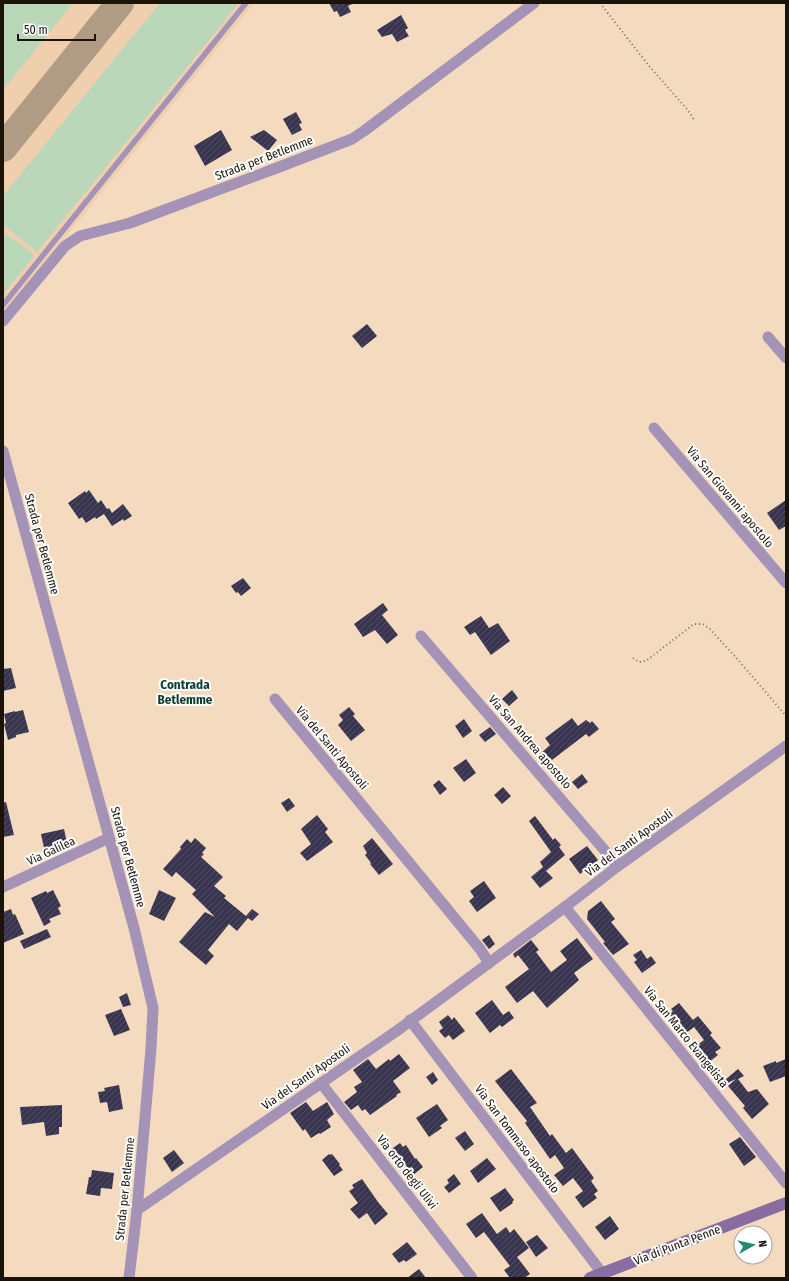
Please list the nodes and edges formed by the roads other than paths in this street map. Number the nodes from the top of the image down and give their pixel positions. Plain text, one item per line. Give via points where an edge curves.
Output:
1 (246, 3) edge
2 (534, 3) edge
3 (3, 305) edge
4 (3, 321) edge
5 (768, 337) dead end
6 (786, 358) edge
7 (654, 428) dead end
8 (3, 451) edge
9 (786, 583) edge
10 (421, 636) dead end
11 (275, 699) dead end
12 (786, 746) edge
13 (109, 838) junction
14 (618, 866) junction
15 (3, 887) edge
16 (565, 907) junction
17 (489, 963) junction
18 (410, 1020) junction
19 (321, 1083) junction
20 (786, 1183) edge
21 (786, 1203) edge
22 (137, 1210) junction
23 (602, 1273) junction
24 (129, 1278) edge
25 (472, 1278) edge
26 (590, 1278) edge

1 - 3 lane
2 - 4 street, Strada per Betlemme via 352,139 130,223 80,236 65,246
5 - 6 street
7 - 9 street, Via San Giovanni apostolo
8 - 13 street, Strada per Betlemme
10 - 14 street, Via San Andrea apostolo
11 - 17 street, Via del Santi Apostoli
12 - 14 street, Via del Santi Apostoli
13 - 15 street, Via Galilea
13 - 22 street, Strada per Betlemme via 134,928 152,1008 151,1049
14 - 16 street, Via del Santi Apostoli
16 - 17 street, Via del Santi Apostoli
16 - 20 street, Via San Marco Evangelista
17 - 18 street, Via del Santi Apostoli
18 - 19 street, Via del Santi Apostoli
18 - 23 street, Via San Tommaso apostolo
19 - 22 street, Via del Santi Apostoli
19 - 25 street, Via orto degli Ulivi
21 - 23 street, Via di Punta Penne
22 - 24 street, Strada per Betlemme
23 - 26 street, Via di Punta Penne

